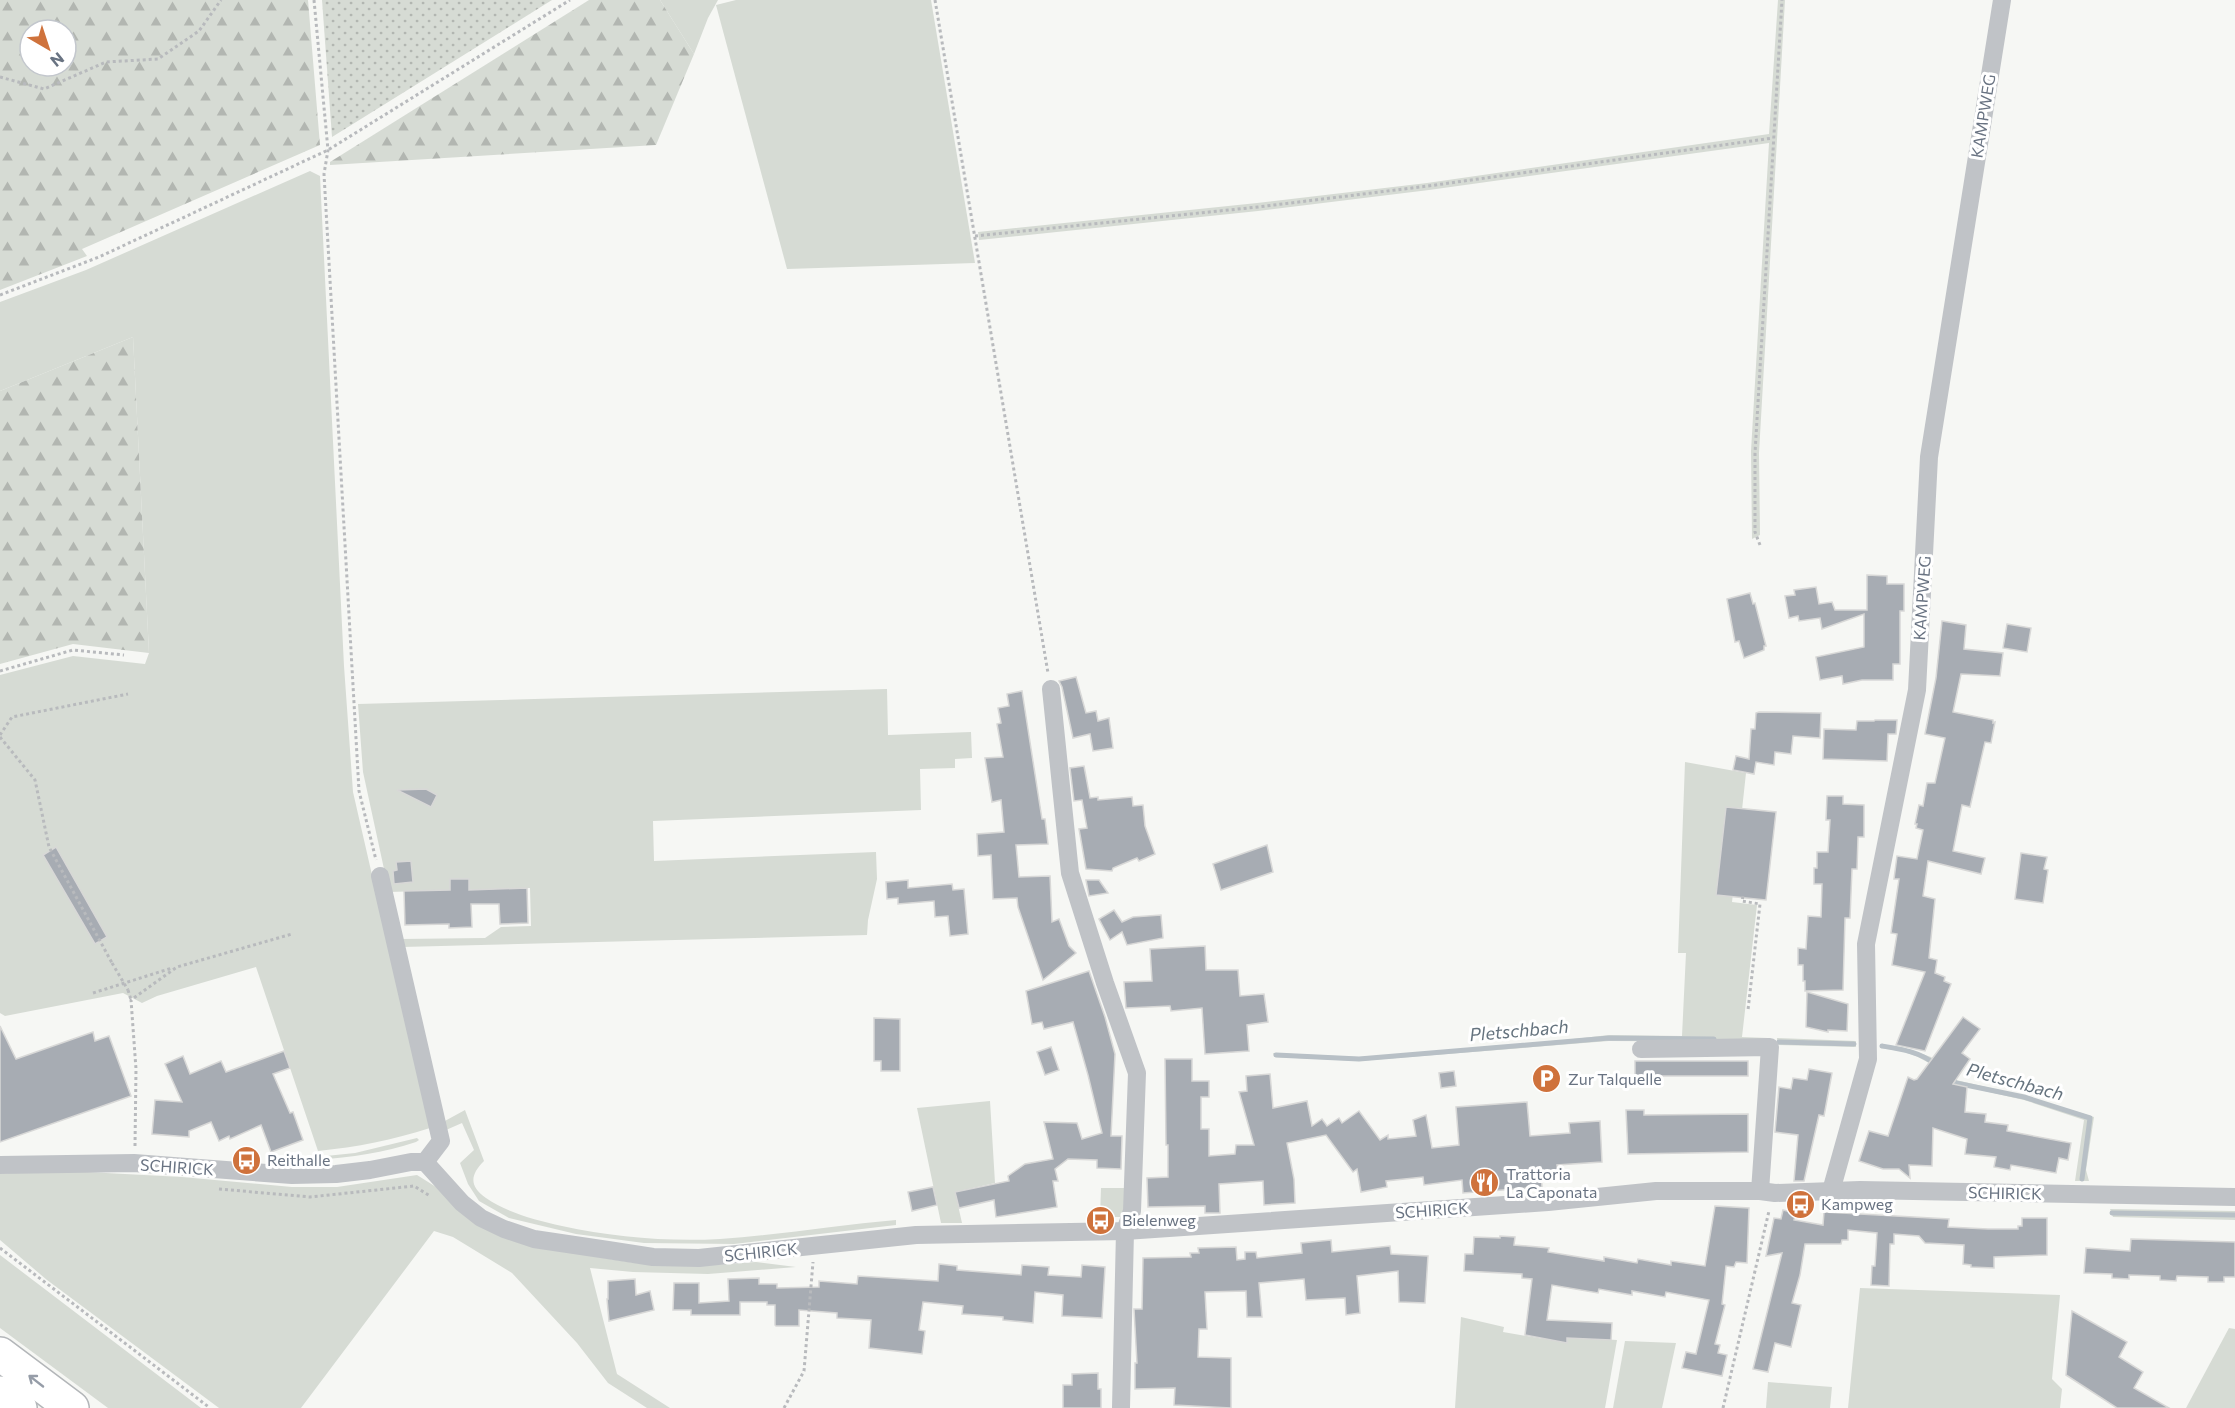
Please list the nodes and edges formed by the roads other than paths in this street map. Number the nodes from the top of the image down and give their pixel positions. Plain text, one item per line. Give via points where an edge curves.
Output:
1 (2002, 0) edge
2 (1051, 689) road end
3 (380, 876) road end
4 (1641, 1049) dead end
5 (425, 1162) junction
6 (0, 1165) edge
7 (1832, 1191) junction
8 (1767, 1192) junction
9 (2235, 1197) edge
10 (1125, 1231) junction
11 (0, 1354) edge
12 (0, 1393) edge
13 (20, 1408) edge
14 (72, 1408) edge
15 (1121, 1408) edge

1 - 7 street, KAMPWEG via 1929,457 1917,690 1866,944 1868,1059
2 - 10 street via 1070,873 1137,1073 1132,1211
3 - 5 street via 441,1141
4 - 8 street via 1770,1047
5 - 6 street, SCHIRICK via 336,1174 292,1175 134,1163
5 - 10 street, SCHIRICK via 462,1203 504,1229 534,1239 653,1257 699,1258 916,1235
7 - 8 street, SCHIRICK
7 - 9 street, SCHIRICK
8 - 10 street, SCHIRICK via 1656,1191
10 - 15 street
14 -> 11 highway
12 - 13 highway

